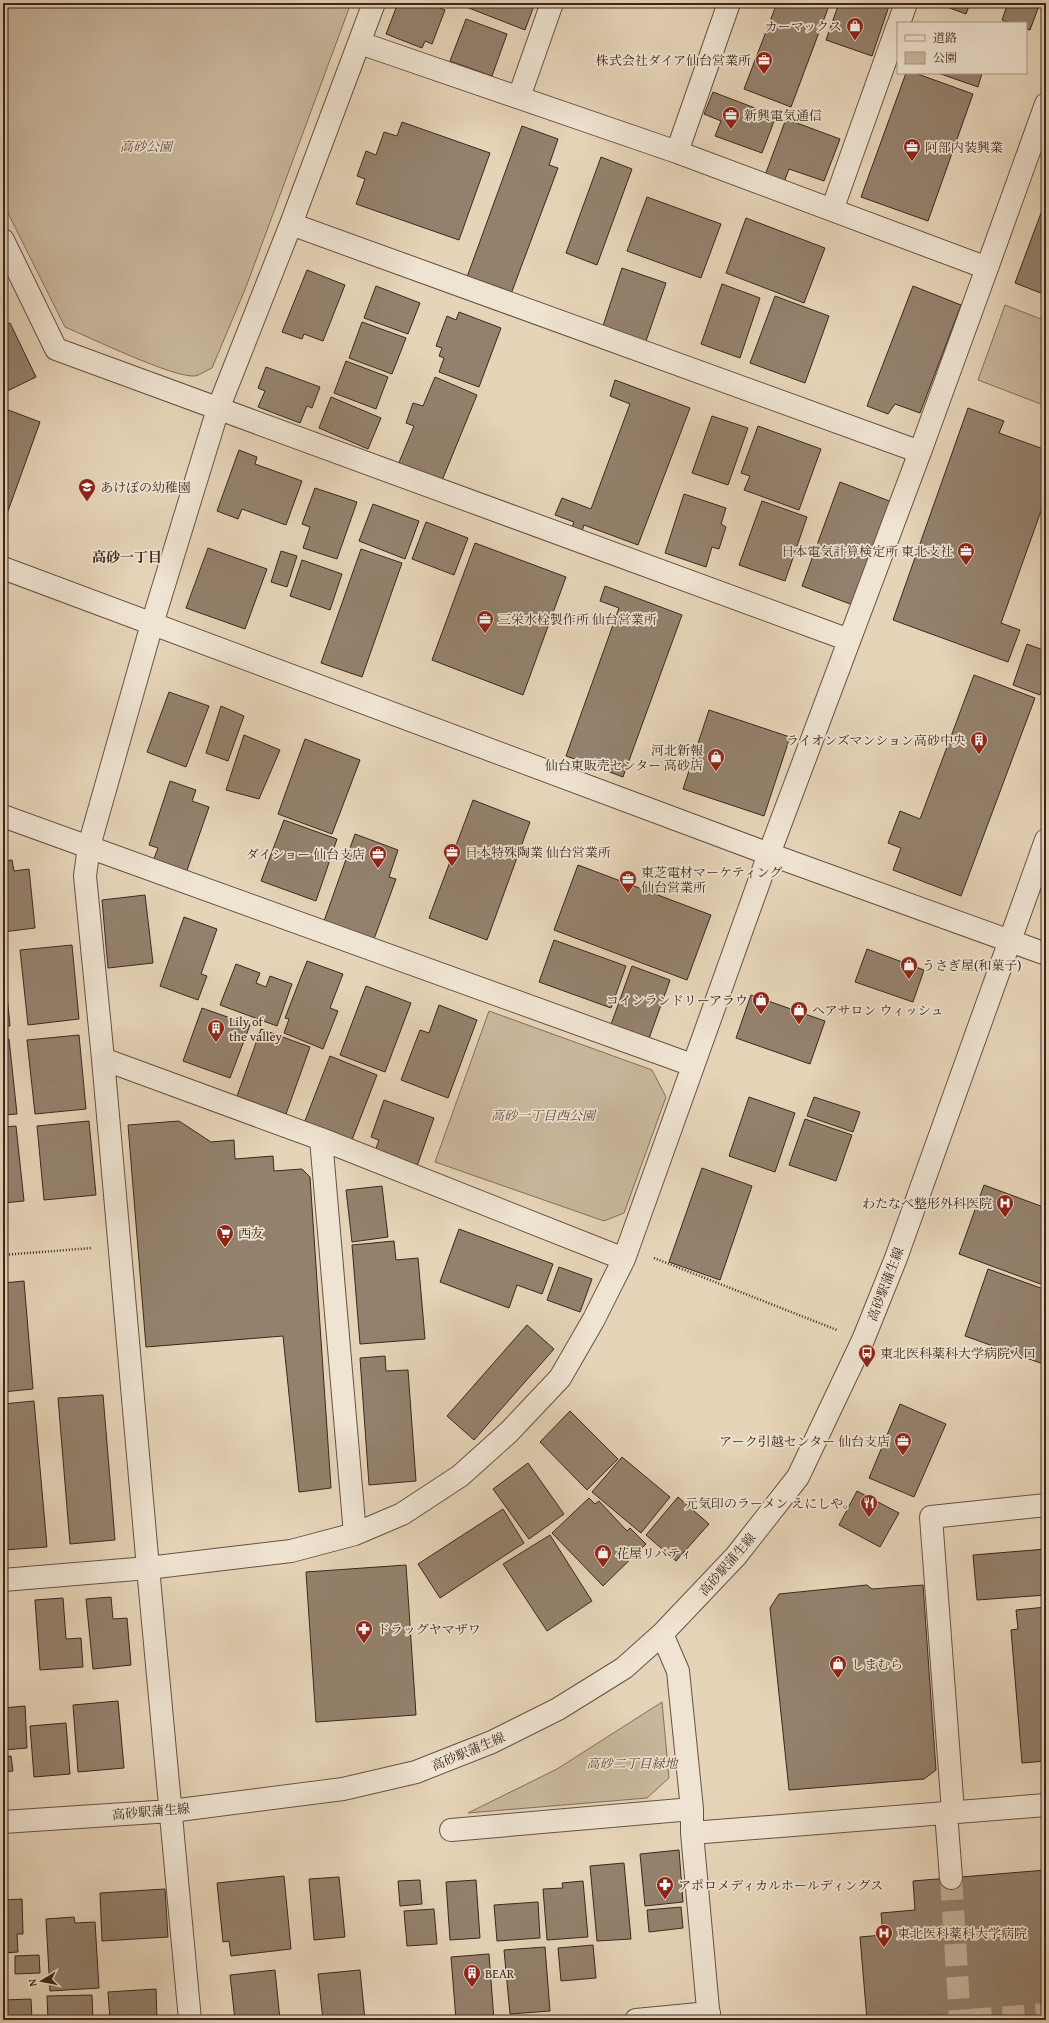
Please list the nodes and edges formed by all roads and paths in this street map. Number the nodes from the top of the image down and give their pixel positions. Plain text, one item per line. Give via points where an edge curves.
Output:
1 (374, 3) edge
2 (552, 3) edge
3 (730, 3) edge
4 (906, 3) edge
5 (899, 22) edge
6 (897, 27) edge
7 (360, 43) junction
8 (519, 97) junction
9 (1046, 104) edge
10 (677, 152) junction
11 (832, 210) junction
12 (291, 224) junction
13 (3, 240) edge
14 (987, 268) junction
15 (218, 409) junction
16 (920, 452) junction
17 (3, 568) edge
18 (152, 624) junction
19 (850, 640) junction
20 (3, 816) edge
21 (1046, 840) edge
22 (88, 846) junction
23 (769, 854) junction
24 (1010, 941) junction
25 (1046, 954) edge
26 (104, 1059) junction
27 (692, 1065) junction
28 (321, 1139) junction
29 (119, 1246) junction
30 (626, 1253) junction
31 (3, 1255) edge
32 (863, 1340) junction
33 (1046, 1505) edge
34 (355, 1534) junction
35 (148, 1568) junction
36 (3, 1580) edge
37 (662, 1634) junction
38 (1046, 1805) edge
39 (692, 1809) junction
40 (171, 1811) junction
41 (949, 1812) junction
42 (3, 1822) edge
43 (451, 1830) dead end
44 (692, 1833) junction
45 (951, 1878) tunnel mouth
46 (709, 2016) edge
47 (190, 2020) edge
48 (636, 2020) edge

1 - 7 street
2 - 8 street
3 - 10 street
4 - 5 street
6 - 11 street
7 - 8 street
7 - 12 street
8 - 10 street
9 - 14 street
10 - 11 street
11 - 14 street
12 - 15 street
12 - 16 street
13 - 15 street via 56,349
14 - 16 street
15 - 18 street
15 - 19 street
16 - 19 street
17 - 18 street
18 - 22 street
18 - 23 street
19 - 23 street
20 - 22 street
21 - 24 street, 高砂駅蒲生線
22 - 26 street via 85,876
22 - 27 street
23 - 24 street
23 - 27 street
24 - 25 street
24 - 32 street, 高砂駅蒲生線 via 898,1251
26 - 28 street
26 - 29 street
27 - 30 street
28 - 30 street
28 - 34 street
29 - 31 path
29 - 35 street
30 - 32 path
30 - 34 street via 594,1319 560,1378 509,1432 460,1476 402,1514
32 - 37 street, 高砂駅蒲生線 via 798,1477 736,1556
33 - 41 street via 931,1517
34 - 35 street via 291,1551
35 - 36 street
35 - 40 street
37 - 39 street via 678,1671
37 - 40 street, 高砂駅蒲生線 via 624,1668 558,1709 492,1742 416,1772 343,1789
38 - 41 street
39 - 43 street
39 - 44 street
40 - 42 street, 高砂駅蒲生線
40 - 47 street
41 - 44 street
41 - 45 street
44 - 46 street
46 - 48 street

